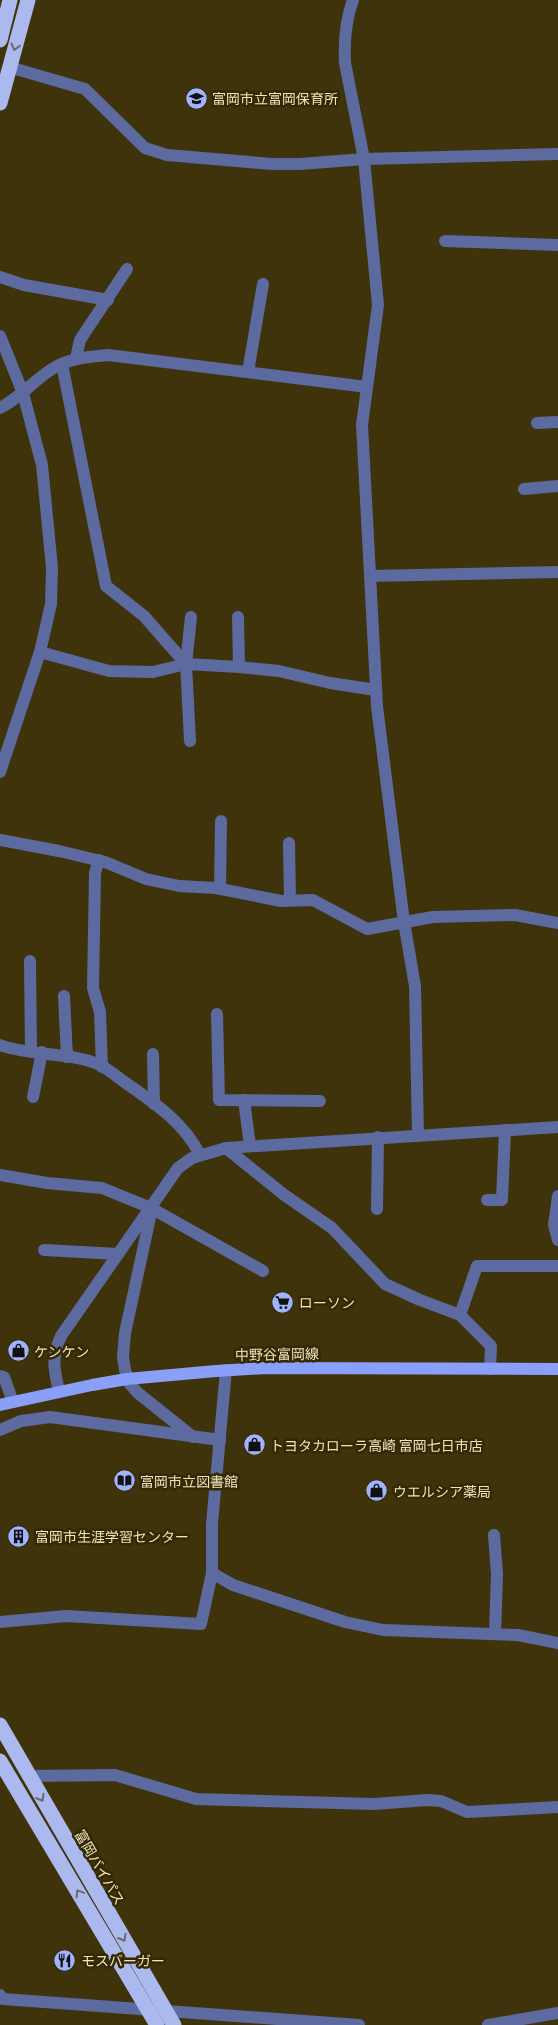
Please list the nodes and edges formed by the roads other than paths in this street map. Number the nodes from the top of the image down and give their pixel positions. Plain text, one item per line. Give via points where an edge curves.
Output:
1 (10, 0) edge
2 (28, 0) edge
3 (353, 0) edge
4 (0, 40) edge
5 (9, 67) junction
6 (0, 103) edge
7 (558, 154) edge
8 (364, 159) junction
9 (445, 241) dead end
10 (558, 245) edge
11 (127, 270) dead end
12 (0, 277) edge
13 (263, 284) dead end
14 (108, 300) junction
15 (0, 336) edge
16 (76, 358) junction
17 (62, 364) junction
18 (248, 372) junction
19 (367, 386) junction
20 (23, 393) junction
21 (0, 408) edge
22 (558, 422) edge
23 (537, 423) dead end
24 (558, 486) edge
25 (524, 489) dead end
26 (558, 572) edge
27 (370, 576) junction
28 (191, 616) dead end
29 (238, 617) dead end
30 (40, 652) junction
31 (186, 664) junction
32 (239, 667) junction
33 (376, 690) junction
34 (190, 741) dead end
35 (0, 772) edge
36 (221, 821) dead end
37 (0, 840) edge
38 (289, 843) dead end
39 (99, 860) junction
40 (220, 889) junction
41 (290, 900) junction
42 (404, 922) junction
43 (558, 923) edge
44 (30, 961) dead end
45 (64, 996) dead end
46 (217, 1014) dead end
47 (0, 1045) edge
48 (36, 1052) junction
49 (153, 1054) dead end
50 (67, 1057) junction
51 (102, 1067) junction
52 (33, 1097) dead end
53 (244, 1100) junction
54 (320, 1101) dead end
55 (154, 1104) junction
56 (558, 1127) edge
57 (505, 1130) junction
58 (418, 1135) junction
59 (378, 1137) junction
60 (250, 1146) junction
61 (226, 1148) junction
62 (200, 1155) junction
63 (0, 1175) edge
64 (558, 1196) edge
65 (487, 1200) dead end
66 (151, 1208) junction
67 (377, 1209) dead end
68 (558, 1240) edge
69 (44, 1250) dead end
70 (118, 1254) junction
71 (558, 1266) edge
72 (263, 1271) dead end
73 (460, 1315) junction
74 (490, 1369) junction
75 (558, 1369) edge
76 (226, 1370) junction
77 (0, 1376) edge
78 (127, 1379) junction
79 (59, 1391) junction
80 (13, 1402) junction
81 (0, 1405) edge
82 (0, 1430) edge
83 (193, 1437) junction
84 (220, 1440) junction
85 (494, 1535) dead end
86 (212, 1573) junction
87 (0, 1622) edge
88 (494, 1634) junction
89 (558, 1643) edge
90 (0, 1725) edge
91 (0, 1761) edge
92 (28, 1776) junction
93 (558, 1807) edge
94 (0, 1995) edge
95 (149, 2010) junction
96 (558, 2013) edge
97 (170, 2018) edge
98 (157, 2025) edge
99 (359, 2025) edge
100 (488, 2025) edge

1 - 4 highway
2 -> 5 highway
3 - 8 street via 349,9 345,57
5 - 6 highway
5 - 8 street via 85,89 145,148 167,155 272,164
7 - 8 street
8 - 19 street via 378,305
9 - 10 street
11 - 14 street
12 - 14 street via 24,286
13 - 18 street
14 - 16 street via 80,340
15 - 20 street
16 - 17 street
16 - 18 street via 108,355
17 - 20 street
17 - 31 street via 106,586 144,616
18 - 19 street
19 - 27 street via 362,425
20 - 21 street
20 - 30 street via 42,465 52,568 51,604
22 - 23 street
24 - 25 street
26 - 27 street
27 - 33 street
28 - 31 street
29 - 32 street
30 - 31 street via 109,671 153,672
30 - 35 street
31 - 32 street
31 - 34 street
32 - 33 street via 278,671 330,684
33 - 42 street
36 - 40 street
37 - 39 street
38 - 41 street
39 - 40 street via 146,879 179,886
39 - 51 street via 93,988 100,1012
40 - 41 street
41 - 42 street via 313,900 367,929
42 - 43 street via 433,917 515,915
42 - 58 street via 415,986
44 - 48 street
45 - 50 street
46 - 53 street via 219,1100
47 - 48 street
48 - 50 street
48 - 52 street
49 - 55 street
50 - 51 street
51 - 55 street
53 - 54 street
53 - 60 street
55 - 62 street via 176,1121 192,1139
56 - 57 street
57 - 58 street
57 - 65 street via 502,1200
58 - 59 street
59 - 60 street
59 - 67 street
60 - 61 street
61 - 62 street
61 - 73 street via 332,1228 385,1284
62 - 66 street via 178,1168
63 - 66 street via 47,1184 102,1188
64 - 68 street via 554,1225
66 - 70 street
66 - 72 street
66 - 78 street via 124,1340
69 - 70 street
70 - 79 street via 56,1347 53,1366
71 - 73 street via 477,1266
73 - 74 street via 491,1346
74 - 75 main road, 中野谷富岡線
74 - 76 main road, 中野谷富岡線
76 - 78 main road, 中野谷富岡線
76 - 84 street
77 - 80 street via 4,1377
78 - 79 main road, 中野谷富岡線
78 - 83 street via 138,1393
79 - 80 main road, 中野谷富岡線
80 - 81 main road, 中野谷富岡線
82 - 83 street via 21,1421 50,1417
83 - 84 street
84 - 86 street via 212,1524
85 - 88 street via 497,1574
86 - 87 street via 201,1624 66,1616
86 - 88 street via 242,1588 345,1622 383,1630
88 - 89 street
90 - 92 highway, 富岡バイパス
95 -> 91 highway
92 - 93 street via 115,1775 196,1799 374,1804 427,1800 441,1801 466,1812
92 -> 97 highway, 富岡バイパス
94 - 95 street via 3,1998
95 - 97 street
95 - 98 highway
96 - 100 street
97 - 99 street

